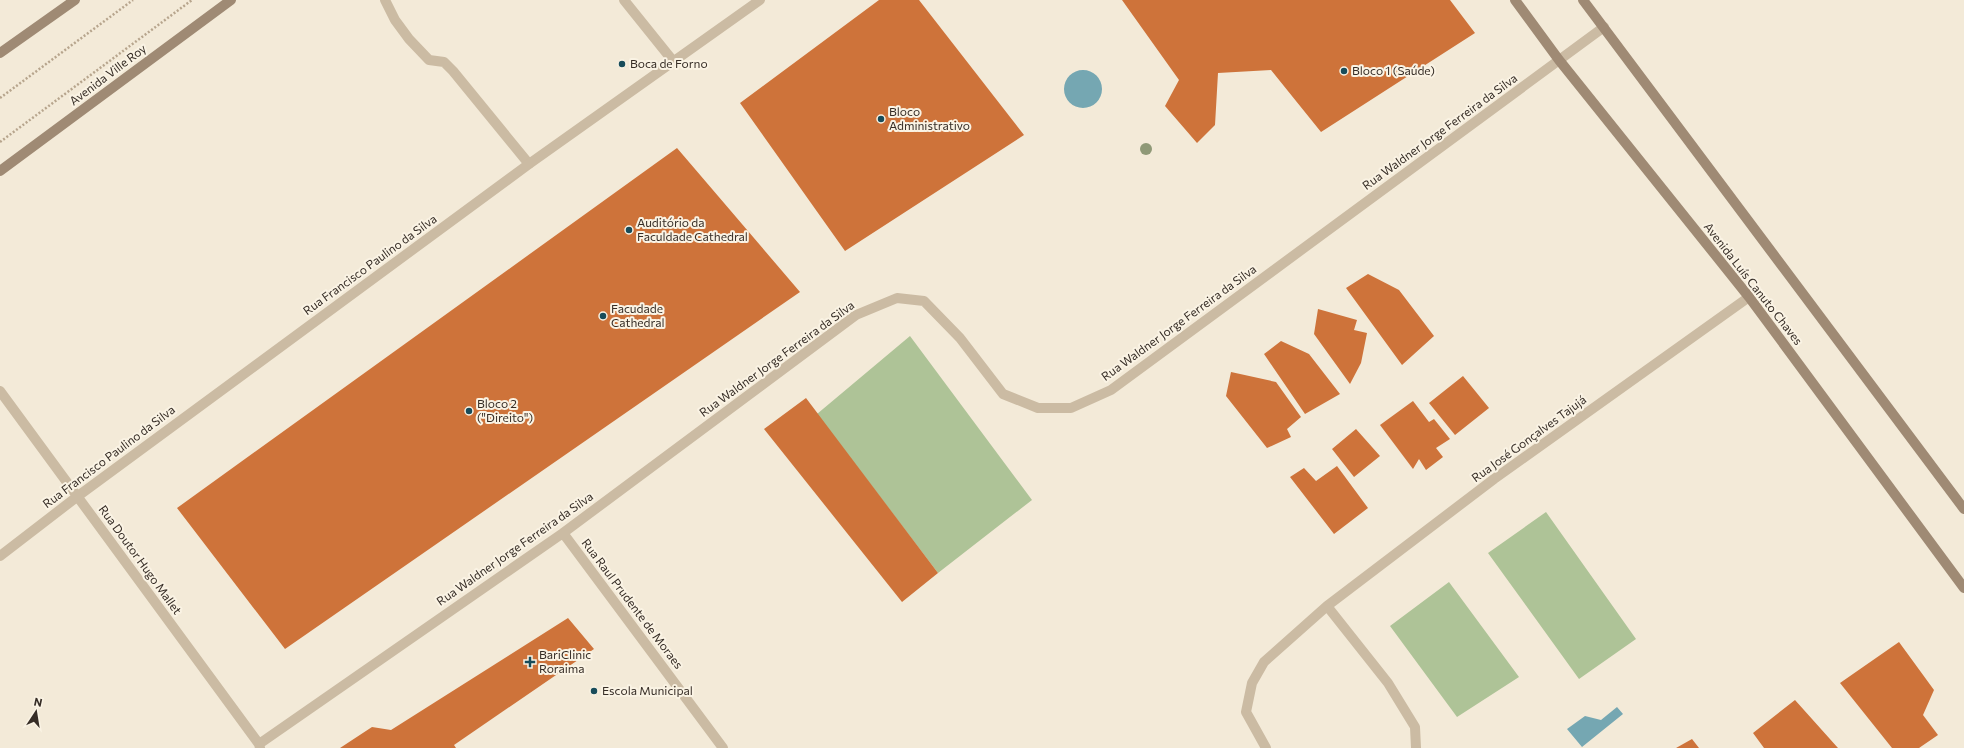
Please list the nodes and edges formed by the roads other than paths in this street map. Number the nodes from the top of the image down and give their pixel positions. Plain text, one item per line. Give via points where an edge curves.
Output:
1 (75, 0) edge
2 (231, 0) edge
3 (385, 0) edge
4 (624, 0) edge
5 (760, 0) edge
6 (1515, 0) edge
7 (1584, 0) edge
8 (1604, 27) junction
9 (0, 53) edge
10 (1559, 60) junction
11 (673, 61) junction
12 (529, 164) junction
13 (0, 171) edge
14 (1749, 297) junction
15 (0, 391) edge
16 (78, 496) junction
17 (1964, 510) edge
18 (562, 533) junction
19 (0, 556) edge
20 (1964, 588) edge
21 (1327, 606) junction
22 (259, 746) edge
23 (723, 748) edge
24 (1266, 748) edge
25 (1416, 748) edge

1 - 9 street
2 - 13 street, Avenida Ville Roy
3 - 12 street via 409,39 429,60 444,62 453,71
4 - 11 street
5 - 11 street, Rua Francisco Paulino da Silva
6 - 10 street, Avenida Luís Canuto Chaves
7 - 8 street
8 - 10 street, Rua Waldner Jorge Ferreira da Silva
8 - 17 street
10 - 14 street, Avenida Luís Canuto Chaves
10 - 18 street, Rua Waldner Jorge Ferreira da Silva via 1104,393 1071,408 1038,408 1003,394 960,338 924,301 897,298 856,315
11 - 12 street, Rua Francisco Paulino da Silva
12 - 16 street, Rua Francisco Paulino da Silva
14 - 20 street, Avenida Luís Canuto Chaves
14 - 21 street, Rua José Gonçalves Tajujá via 1494,479
15 - 16 street, Rua Doutor Hugo Mallet
16 - 19 street, Rua Francisco Paulino da Silva
16 - 22 street, Rua Doutor Hugo Mallet
18 - 22 street, Rua Waldner Jorge Ferreira da Silva
18 - 23 street, Rua Raul Prudente de Moraes
21 - 24 street, Rua José Gonçalves Tajujá via 1264,662 1252,683 1246,712
21 - 25 street via 1388,683 1415,726

